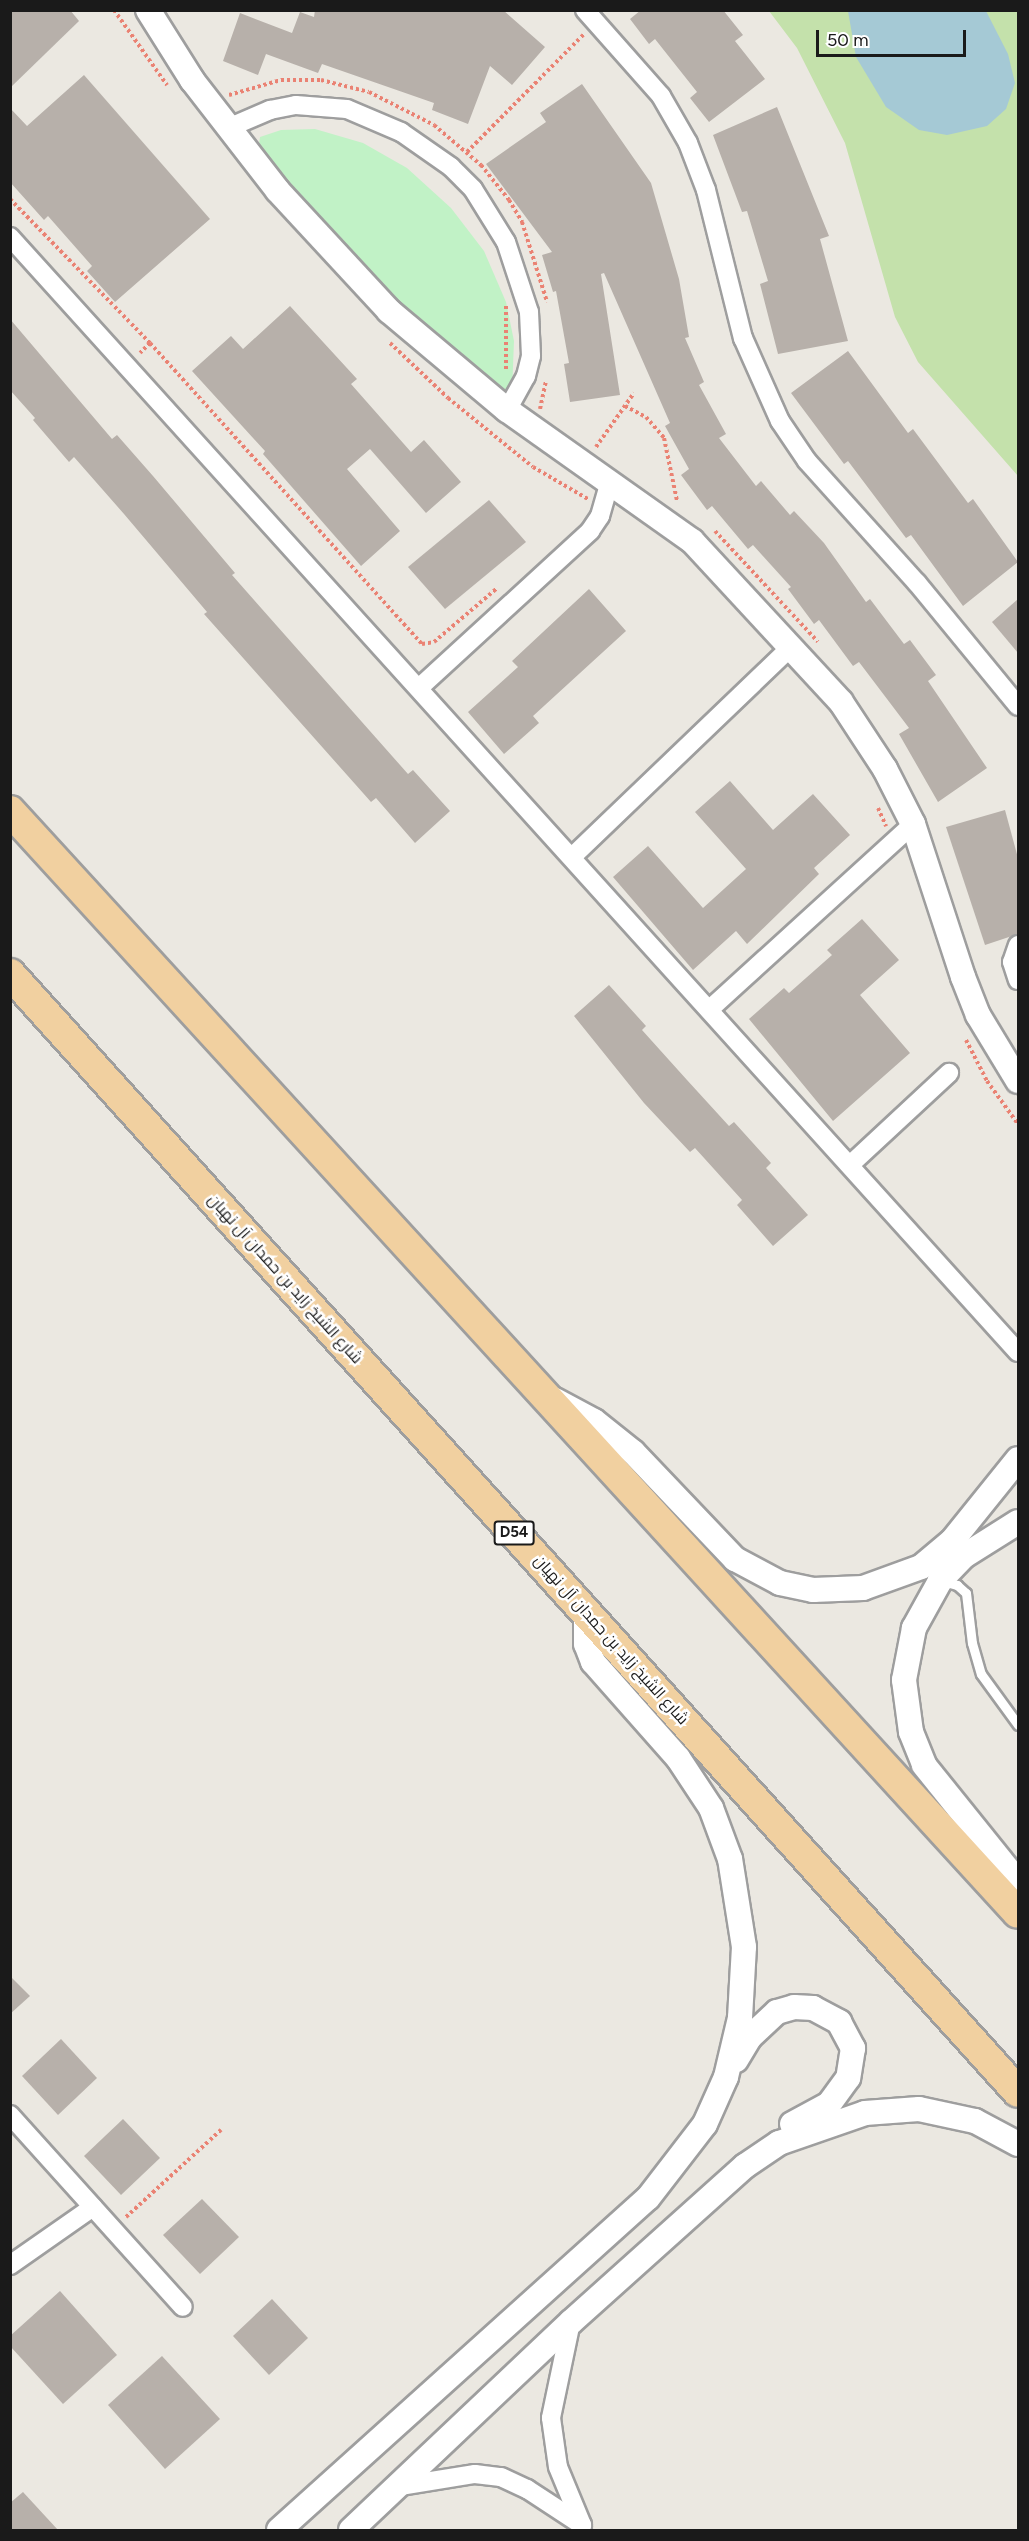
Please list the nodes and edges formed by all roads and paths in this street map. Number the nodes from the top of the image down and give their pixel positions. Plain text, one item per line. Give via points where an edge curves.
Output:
1 (147, 10) edge
2 (591, 16) edge
3 (229, 95) dead end
4 (228, 128) junction
5 (467, 151) junction
6 (451, 167) junction
7 (10, 237) edge
8 (504, 294) dead end
9 (548, 308) dead end
10 (382, 334) dead end
11 (150, 343) dead end
12 (548, 369) dead end
13 (506, 378) dead end
14 (634, 393) dead end
15 (626, 405) junction
16 (507, 410) junction
17 (540, 410) dead end
18 (596, 447) dead end
19 (610, 482) junction
20 (584, 497) junction
21 (677, 501) dead end
22 (582, 506) dead end
23 (603, 508) junction
24 (506, 580) dead end
25 (792, 646) junction
26 (420, 687) junction
27 (1018, 706) edge
28 (875, 799) dead end
29 (10, 811) edge
30 (914, 824) junction
31 (896, 841) junction
32 (573, 856) junction
33 (1018, 945) edge
34 (10, 974) edge
35 (1018, 980) edge
36 (711, 1008) junction
37 (962, 1030) dead end
38 (949, 1073) dead end
39 (1018, 1081) edge
40 (1018, 1124) edge
41 (851, 1164) junction
42 (1018, 1352) edge
43 (550, 1397) junction
44 (1018, 1459) edge
45 (1018, 1522) edge
46 (940, 1581) junction
47 (586, 1612) junction
48 (1018, 1725) edge
49 (1018, 1882) edge
50 (1018, 1913) edge
51 (726, 2077) junction
52 (1018, 2092) edge
53 (10, 2115) edge
54 (221, 2130) dead end
55 (1018, 2144) edge
56 (763, 2152) junction
57 (93, 2207) junction
58 (113, 2229) junction
59 (10, 2265) edge
60 (183, 2307) dead end
61 (571, 2322) junction
62 (400, 2486) junction
63 (585, 2528) edge
64 (279, 2530) edge
65 (351, 2530) edge

1 - 4 street
2 - 5 path
2 - 27 street via 662,96 688,143 706,190 743,338 780,421 807,461 917,583
3 - 5 path via 281,80 346,85 413,112
4 - 6 street via 270,110 296,105 339,108 401,132
4 - 16 street via 333,254 414,334
5 - 6 path
5 - 9 path via 494,180 522,222 542,276
6 - 16 street via 479,198 506,242 529,312 528,366
7 - 26 street
8 - 13 path via 508,327
10 - 20 path via 448,398 533,467
11 - 24 path via 422,644 434,642
12 - 17 path
14 - 15 path
15 - 18 path
15 - 21 path via 646,417 664,438
16 - 19 street
19 - 23 street
19 - 25 street via 692,541
20 - 22 path
20 - 23 path
23 - 26 street via 590,531
25 - 30 street via 841,702 869,742
25 - 32 street
26 - 32 street
28 - 31 path
29 - 43 main road
30 - 31 street
30 - 39 street via 963,977 983,1024
31 - 36 street
32 - 36 street
33 - 35 street via 1012,962
34 - 47 main road, شارع الشيخ زايد بن حمدان آل نهيان / D54
36 - 41 street
37 - 40 path via 987,1081
38 - 41 street
41 - 42 street
43 - 44 street via 594,1421 633,1452 735,1559 780,1583 813,1590 863,1588 921,1567 952,1541
43 - 50 main road
45 - 46 street via 964,1556
46 - 48 lane via 957,1585 966,1593 972,1643 981,1674
46 - 49 street via 921,1611 908,1653 905,1697 911,1732 934,1780
47 - 51 street via 586,1644 593,1662 678,1758 711,1808 730,1859 744,1947 740,2018
47 - 52 main road, شارع الشيخ زايد بن حمدان آل نهيان / D54
51 - 56 street via 749,2038 777,2012 794,2007 813,2008 827,2013 848,2034 853,2063 840,2092 829,2103 777,2134
51 - 64 street via 705,2124 648,2198
53 - 57 street
54 - 58 path
55 - 56 street via 975,2121 945,2113 892,2109 865,2113 797,2134
56 - 61 street
57 - 58 street
57 - 59 street
58 - 60 street
61 - 62 street
61 - 63 street via 551,2418 558,2467
62 - 63 street via 475,2474 501,2477 542,2498
62 - 65 street

